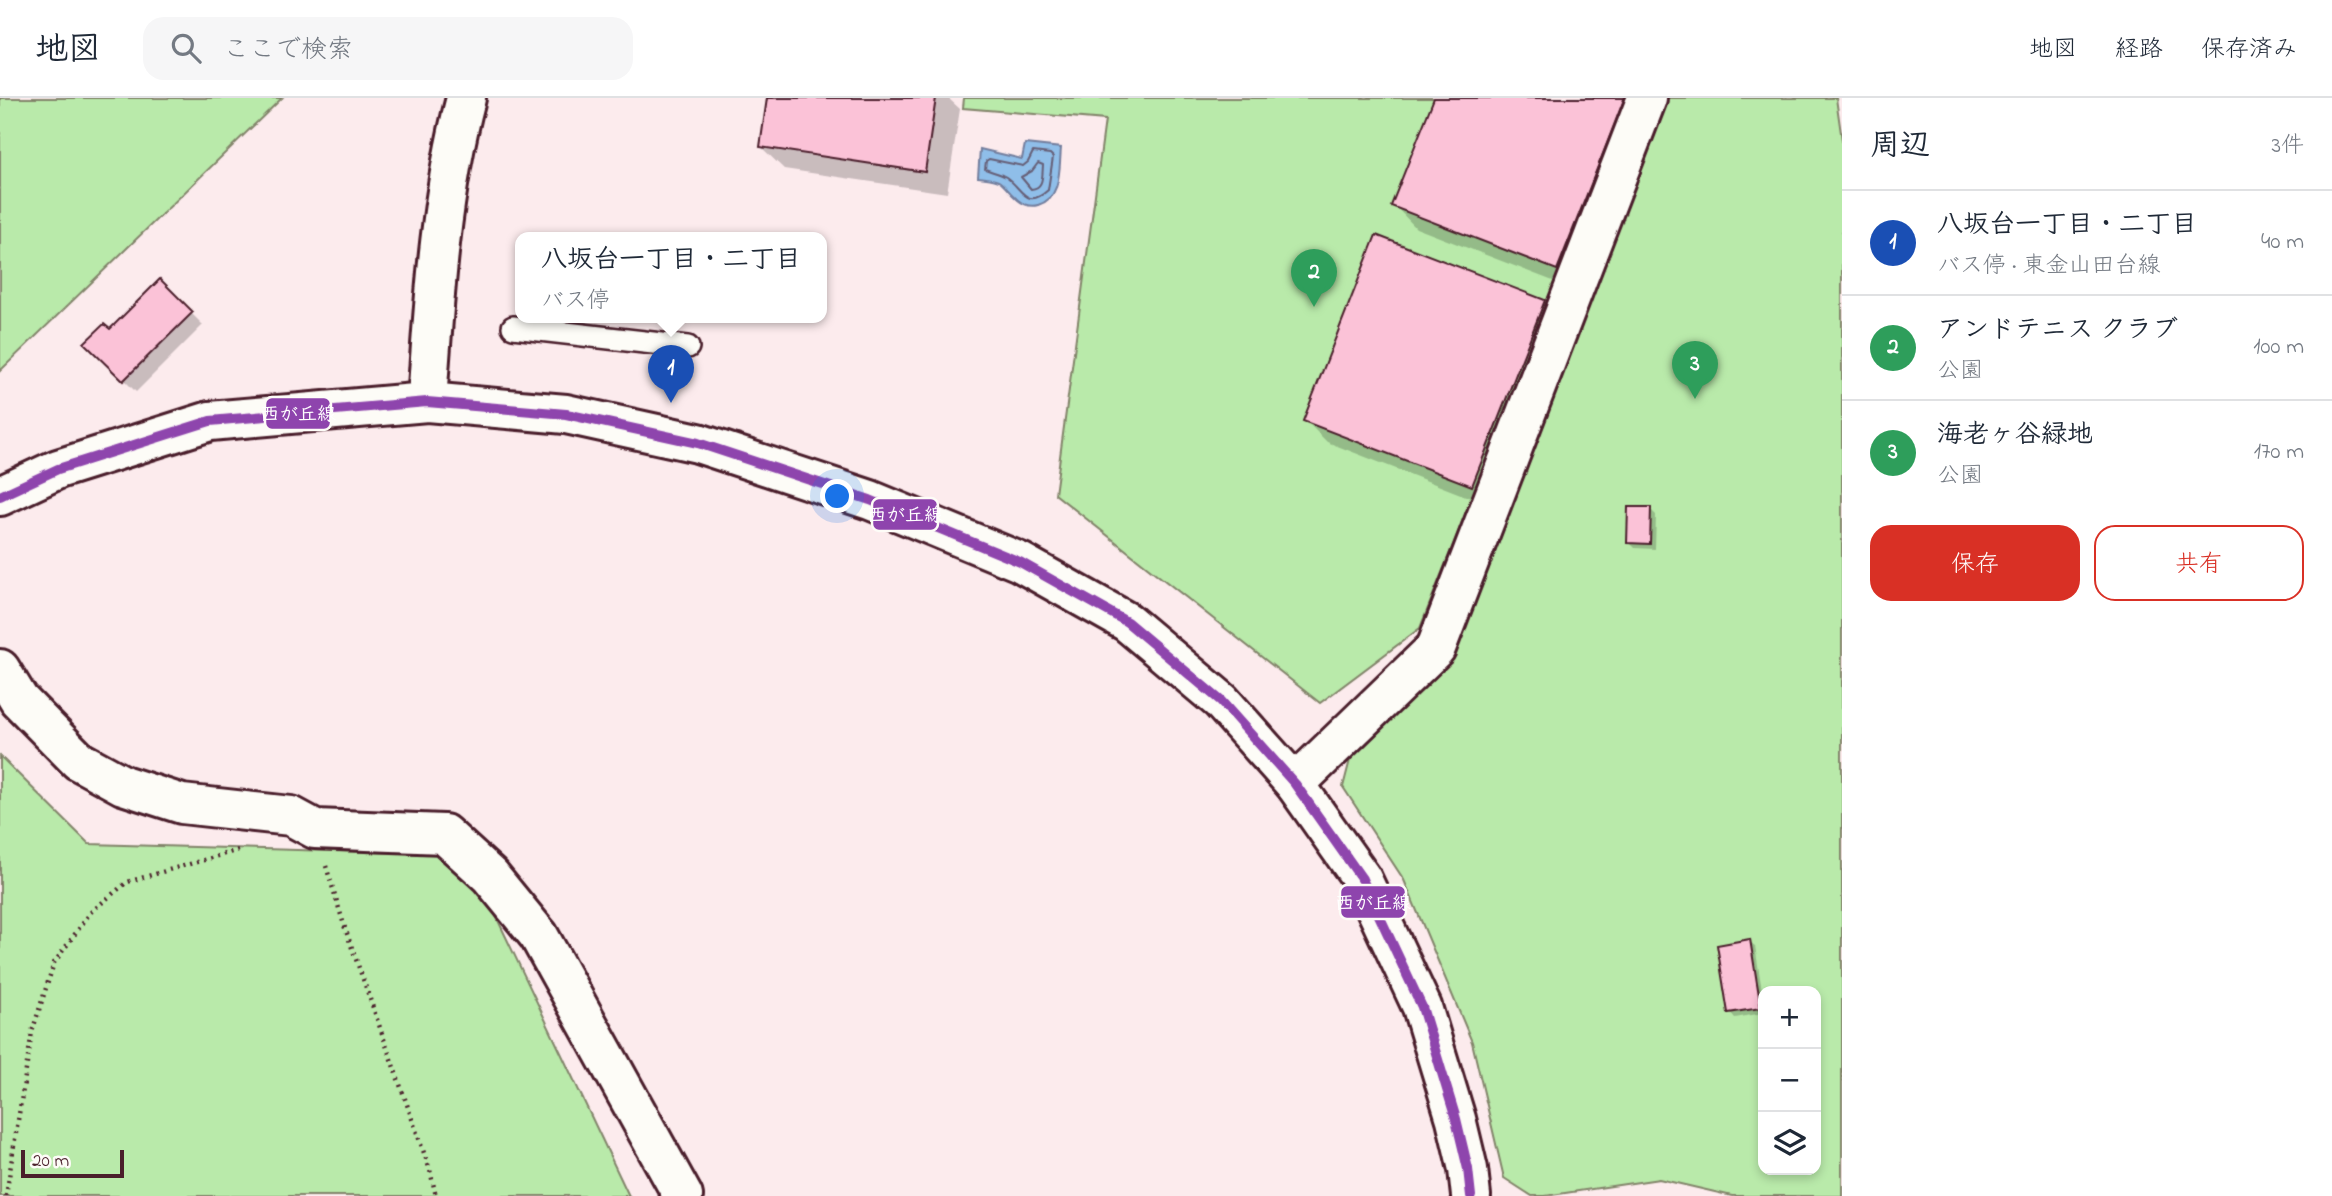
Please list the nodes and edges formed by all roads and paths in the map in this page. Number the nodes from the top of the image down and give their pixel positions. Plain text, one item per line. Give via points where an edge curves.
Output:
1 (466, 98) edge
2 (1647, 98) edge
3 (513, 327) dead end
4 (688, 347) dead end
5 (427, 402) junction
6 (0, 496) edge
7 (0, 669) edge
8 (1295, 784) junction
9 (315, 829) junction
10 (253, 846) dead end
11 (6, 1196) edge
12 (436, 1196) edge
13 (683, 1196) edge
14 (1471, 1196) edge

1 - 5 street via 440,239
2 - 8 street via 1436,648
3 - 4 lane
5 - 6 street via 211,421 58,469
5 - 8 street via 566,414 698,443 870,500 1020,562 1127,622 1221,701
7 - 9 street via 19,700 79,761 123,785 183,804 291,816
8 - 14 street via 1362,879 1422,1007 1456,1119
9 - 12 path
9 - 13 street via 444,834 490,876 539,936
10 - 11 path via 127,882 91,912 54,963 32,1032

